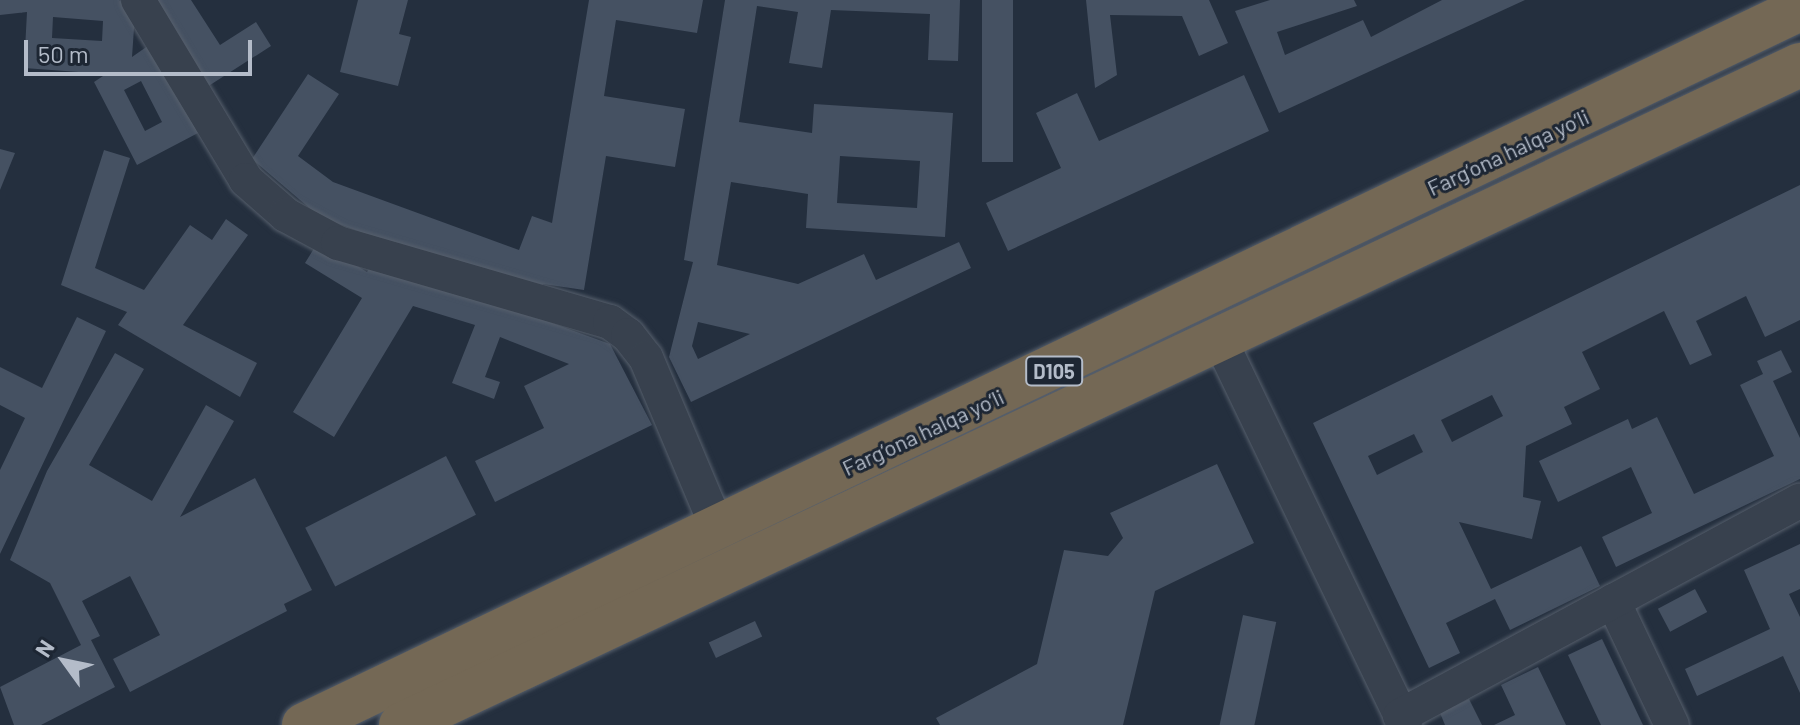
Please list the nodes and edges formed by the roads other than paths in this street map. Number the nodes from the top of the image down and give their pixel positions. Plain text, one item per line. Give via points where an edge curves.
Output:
1 (138, 0) edge
2 (1800, 9) edge
3 (1800, 65) edge
4 (1219, 338) junction
5 (1800, 501) edge
6 (718, 529) junction
7 (1613, 601) junction
8 (1402, 720) edge
9 (304, 725) edge
10 (401, 725) edge
11 (1672, 725) edge

1 - 6 street via 246,180 286,215 338,243 610,322 628,335 646,358
2 - 6 highway, Farg‘ona halqa yo‘li / D105
3 - 4 highway, Farg‘ona halqa yo‘li / D105
4 - 8 street
4 - 10 highway, Farg‘ona halqa yo‘li / D105
5 - 7 street
6 - 9 highway, Farg‘ona halqa yo‘li / D105
7 - 8 street
7 - 11 street

